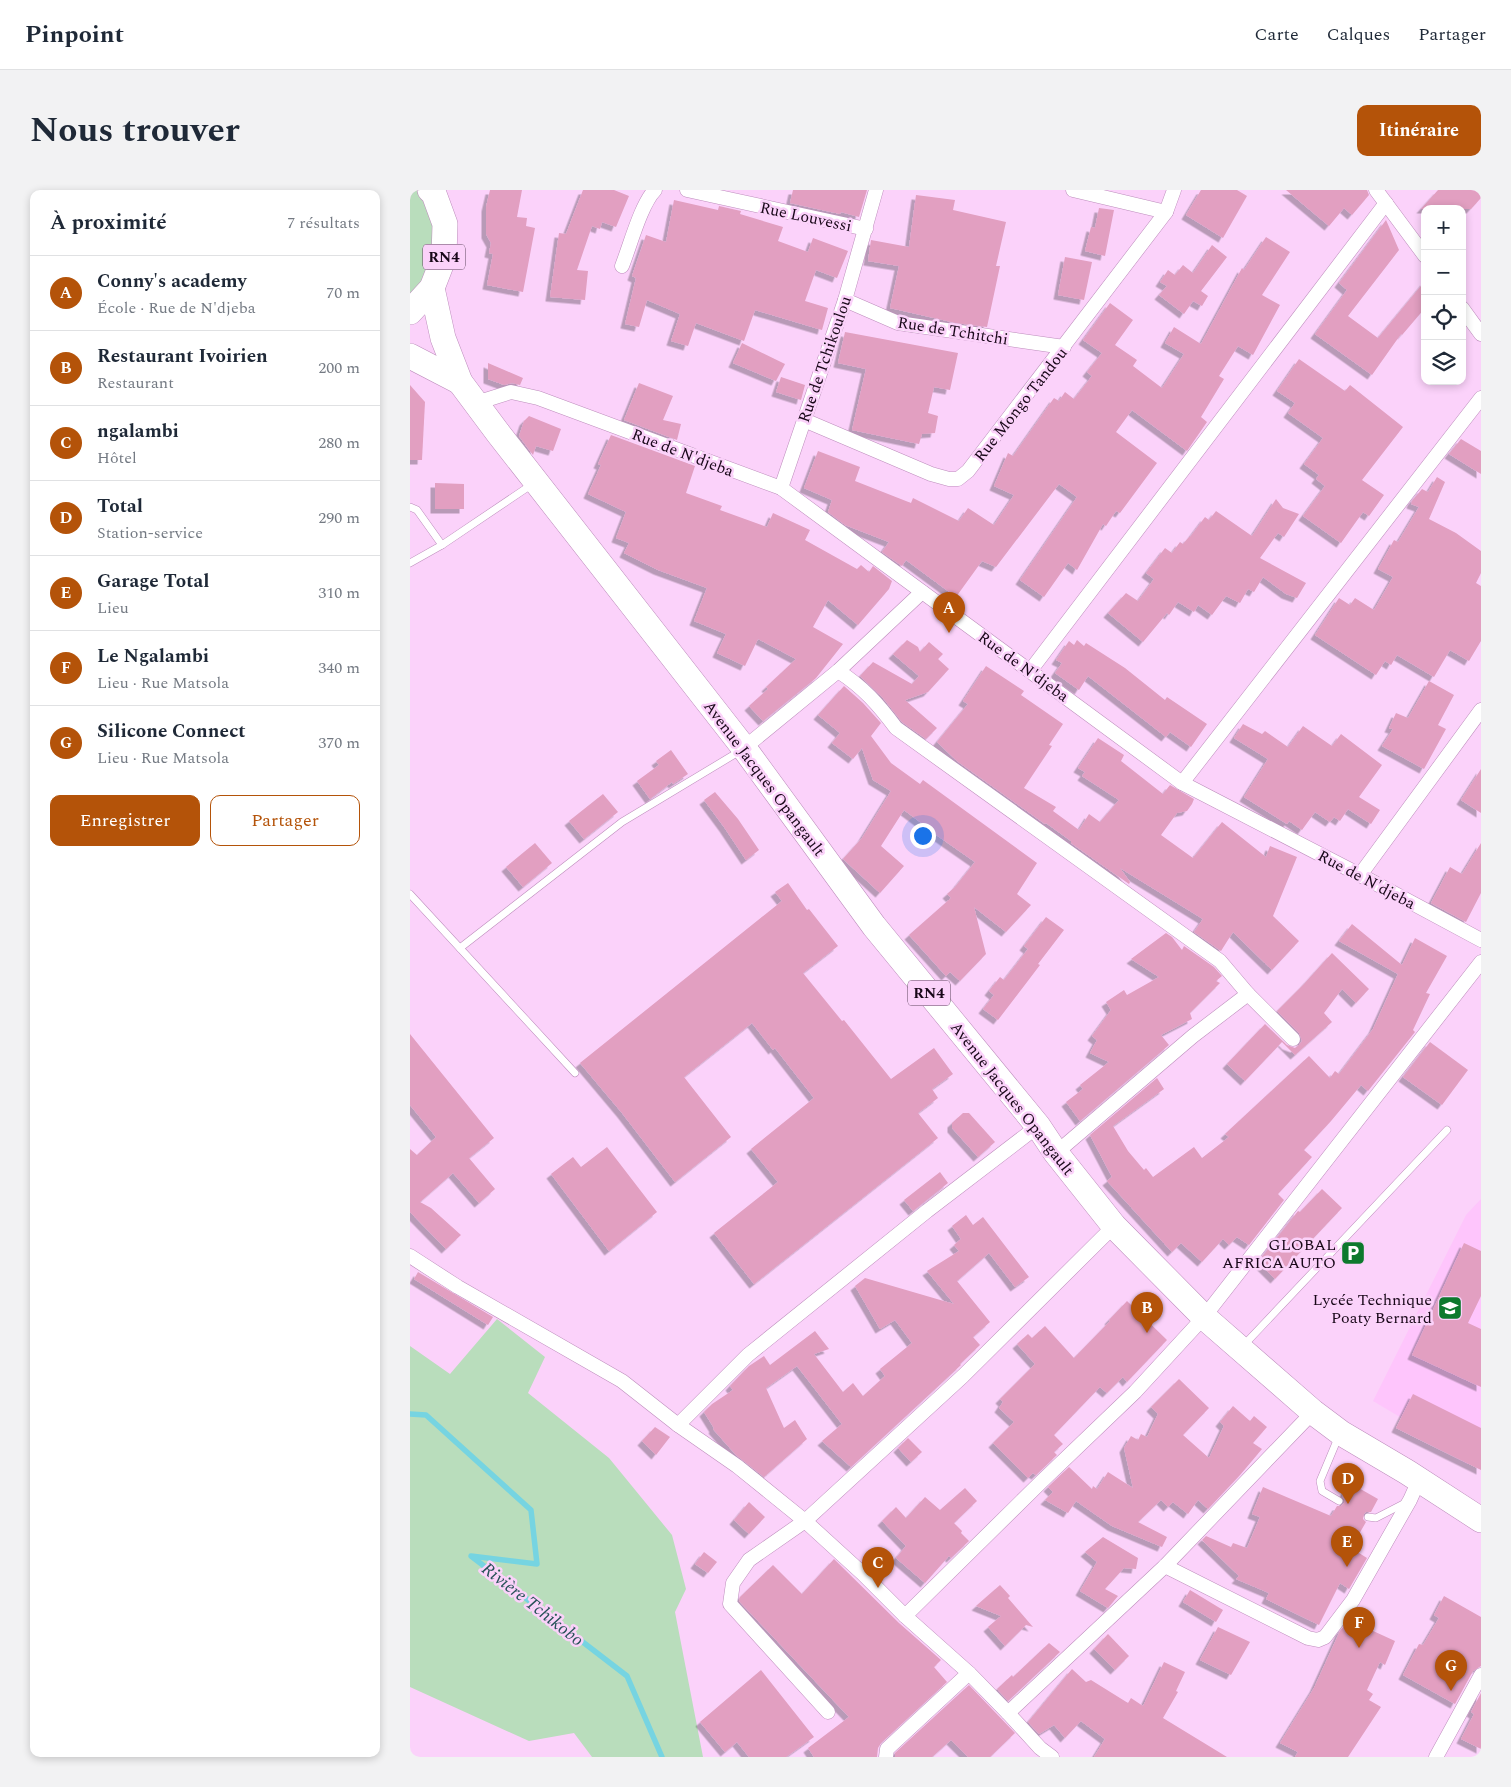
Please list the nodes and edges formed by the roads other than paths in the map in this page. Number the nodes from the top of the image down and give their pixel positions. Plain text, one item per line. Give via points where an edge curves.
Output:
1 (430, 190) edge
2 (655, 190) edge
3 (687, 190) edge
4 (876, 190) edge
5 (1073, 190) edge
6 (1174, 190) edge
7 (1376, 190) edge
8 (1386, 203) junction
9 (1166, 212) junction
10 (866, 229) junction
11 (1421, 251) edge
12 (622, 266) dead end
13 (432, 288) junction
14 (845, 300) junction
15 (410, 312) edge
16 (1466, 313) edge
17 (1481, 334) edge
18 (1064, 347) junction
19 (410, 356) edge
20 (460, 382) junction
21 (1481, 398) edge
22 (476, 403) junction
23 (804, 420) junction
24 (536, 482) junction
25 (781, 488) junction
26 (410, 507) edge
27 (442, 545) junction
28 (410, 563) edge
29 (922, 592) junction
30 (1030, 670) junction
31 (838, 671) junction
32 (1481, 710) edge
33 (744, 748) junction
34 (1182, 782) junction
35 (1360, 875) junction
36 (410, 894) edge
37 (1481, 940) edge
38 (460, 948) junction
39 (1481, 962) edge
40 (1248, 994) junction
41 (1293, 1039) dead end
42 (575, 1073) dead end
43 (1038, 1126) junction
44 (1447, 1130) dead end
45 (1056, 1153) junction
46 (1114, 1226) junction
47 (410, 1256) edge
48 (1204, 1317) junction
49 (1240, 1348) junction
50 (1313, 1412) junction
51 (678, 1425) junction
52 (1341, 1433) junction
53 (1415, 1490) junction
54 (1339, 1501) dead end
55 (1368, 1517) dead end
56 (1481, 1520) edge
57 (805, 1521) junction
58 (1165, 1566) junction
59 (906, 1616) junction
60 (970, 1673) junction
61 (1481, 1675) edge
62 (828, 1712) dead end
63 (1008, 1713) junction
64 (886, 1757) edge
65 (1052, 1757) edge
66 (1436, 1757) edge

1 - 13 highway, RN4 via 444,224 444,257
2 - 12 street via 644,208
3 - 10 street, Rue Louvessi
4 - 10 street, Rue de Tchikoulou
5 - 9 street
6 - 9 street, Rue Mongo Tandou
7 - 8 street
8 - 11 street
8 - 30 street
9 - 18 street, Rue Mongo Tandou
10 - 14 street, Rue de Tchikoulou
13 - 15 highway, RN4
13 - 20 highway, RN4 via 443,338
14 - 18 street, Rue de Tchitchi via 898,324
14 - 23 street, Rue de Tchikoulou
16 - 17 street
18 - 23 street, Rue Mongo Tandou via 974,464 958,479 931,474
19 - 20 highway, RN4
20 - 22 highway, Avenue Jacques Opangault / RN4
21 - 34 street
22 - 24 highway, Avenue Jacques Opangault / RN4
22 - 25 street, Rue de N'djeba via 511,392 538,398
23 - 25 street, Rue de Tchikoulou
24 - 27 lane
24 - 33 highway, Avenue Jacques Opangault / RN4
25 - 29 street, Rue de N'djeba
26 - 27 lane via 418,510
27 - 28 lane
29 - 30 street, Rue de N'djeba
29 - 31 street
30 - 34 street, Rue de N'djeba
31 - 33 street
31 - 40 street via 856,682 896,728 1220,961
32 - 35 street
33 - 38 lane via 622,822
33 - 43 highway, Avenue Jacques Opangault / RN4 via 874,926
34 - 35 street, Rue de N'djeba
35 - 37 street, Rue de N'djeba
36 - 38 lane
38 - 42 lane
39 - 48 street
40 - 41 street
40 - 45 street via 1193,1036
43 - 45 highway, Avenue Jacques Opangault / RN4
43 - 51 street via 748,1355
44 - 49 lane
45 - 46 highway, Avenue Jacques Opangault / RN4
46 - 48 highway, Avenue Jacques Opangault / RN4
46 - 57 street via 963,1376
47 - 51 street via 622,1381
48 - 49 highway, Avenue Jacques Opangault / RN4
48 - 59 street via 1135,1392
49 - 50 highway, Avenue Jacques Opangault / RN4
50 - 52 highway, Avenue Jacques Opangault / RN4
50 - 58 street
51 - 57 street via 737,1466
52 - 53 highway, Avenue Jacques Opangault / RN4
52 - 54 lane via 1320,1481 1322,1491
53 - 55 lane via 1376,1518
53 - 56 highway, Avenue Jacques Opangault / RN4
53 - 58 street via 1353,1600 1325,1637 1318,1640 1308,1638
57 - 59 street
57 - 62 street via 749,1560 733,1583 730,1604
58 - 63 street
59 - 60 street
60 - 63 street
60 - 64 street via 887,1749
61 - 66 street
63 - 65 street

